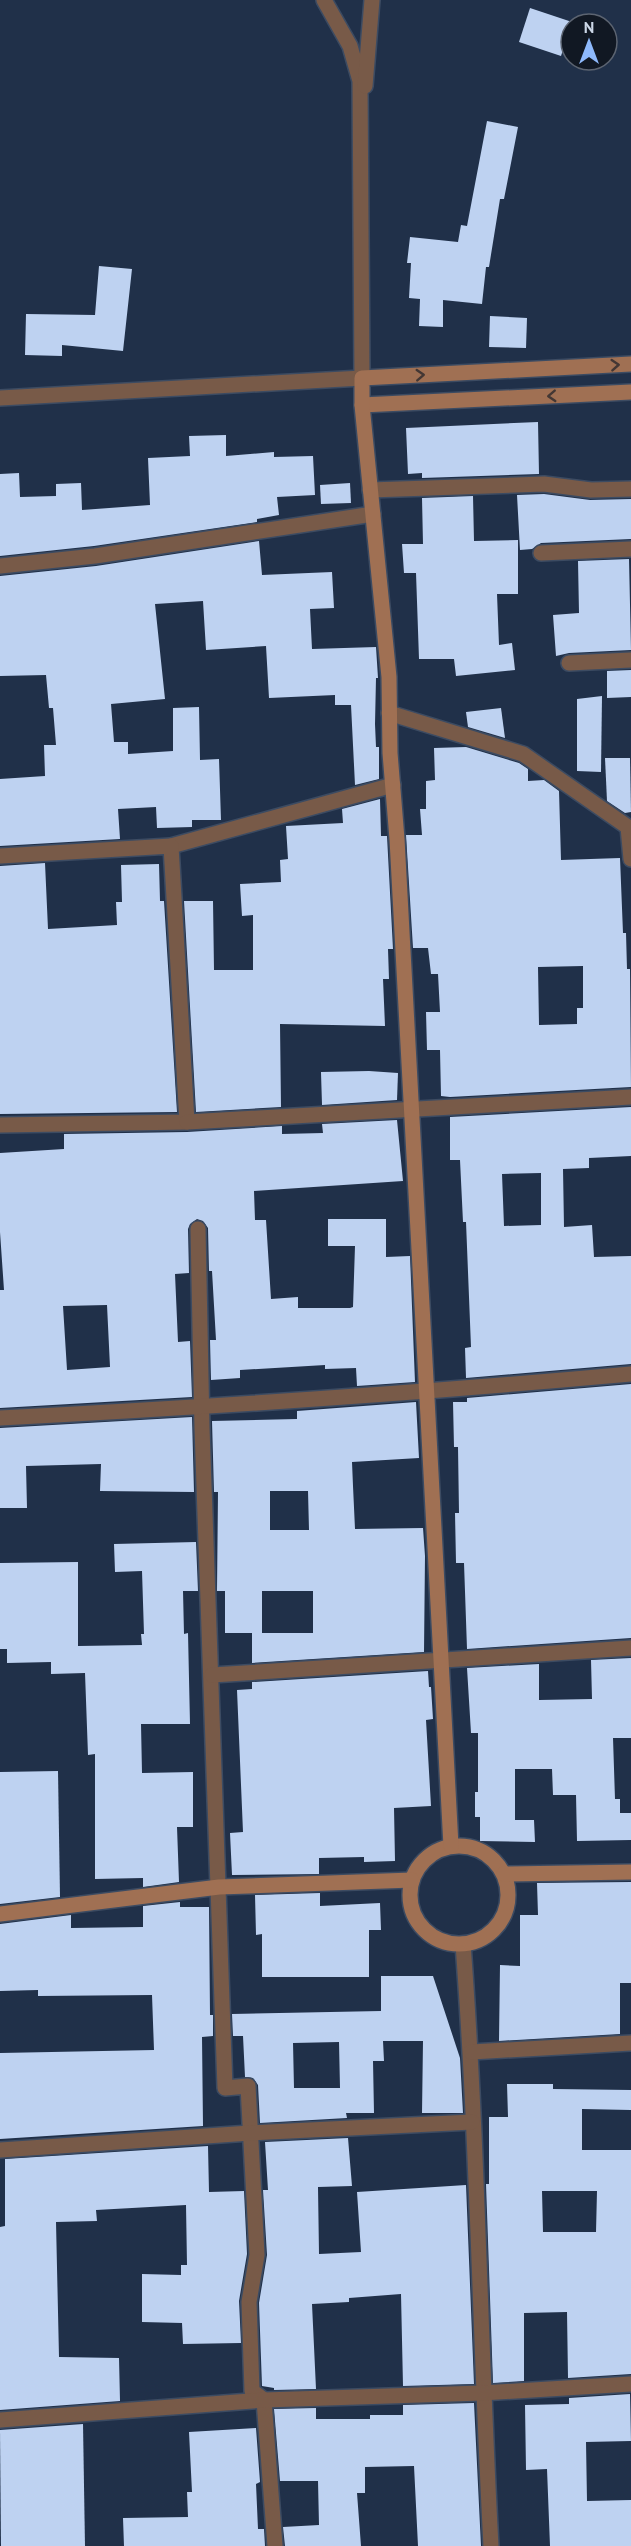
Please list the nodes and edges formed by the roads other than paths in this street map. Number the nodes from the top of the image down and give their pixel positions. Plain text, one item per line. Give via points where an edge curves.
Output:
1 (324, 0) edge
2 (372, 0) edge
3 (362, 122) junction
4 (631, 364) edge
5 (362, 378) junction
6 (631, 392) edge
7 (0, 398) edge
8 (362, 405) junction
9 (631, 489) edge
10 (370, 490) junction
11 (373, 514) junction
12 (631, 549) edge
13 (541, 553) dead end
14 (0, 566) edge
15 (631, 660) edge
16 (569, 663) dead end
17 (389, 713) junction
18 (393, 785) junction
19 (630, 827) edge
20 (171, 846) junction
21 (0, 856) edge
22 (631, 859) edge
23 (631, 1097) edge
24 (411, 1111) junction
25 (187, 1122) junction
26 (0, 1125) edge
27 (198, 1229) dead end
28 (631, 1374) edge
29 (427, 1392) junction
30 (203, 1408) junction
31 (0, 1418) edge
32 (631, 1648) edge
33 (440, 1660) junction
34 (212, 1675) junction
35 (451, 1846) junction
36 (631, 1872) edge
37 (504, 1874) junction
38 (412, 1880) junction
39 (219, 1887) junction
40 (0, 1914) edge
41 (464, 1944) junction
42 (631, 2043) edge
43 (471, 2052) junction
44 (472, 2122) junction
45 (250, 2133) junction
46 (0, 2150) edge
47 (631, 2384) edge
48 (482, 2393) junction
49 (264, 2400) junction
50 (0, 2420) edge
51 (275, 2546) edge
52 (491, 2546) edge

1 - 3 street via 350,46 360,81
2 - 3 street
3 - 5 street
5 -> 4 main road
5 - 7 street
5 - 8 main road
6 -> 8 main road
8 - 10 main road
9 - 10 street via 591,490 544,484
10 - 11 main road
11 - 14 street via 95,556
11 - 17 main road
12 - 13 street
15 - 16 street
17 - 18 main road
17 - 19 street via 523,754
18 - 20 street
18 - 24 main road
19 - 22 street
20 - 21 street
20 - 25 street
23 - 24 street
24 - 25 street
24 - 29 main road
25 - 26 street
27 - 30 street
28 - 29 street
29 - 30 street
29 - 33 main road
30 - 31 street
30 - 34 street
32 - 33 street
33 - 34 street
33 - 35 main road
34 - 39 street
35 - 37 main road via 482,1851
35 - 38 main road via 434,1852 420,1864
36 - 37 main road
37 - 41 main road via 506,1911 496,1928 482,1939
38 - 39 main road
38 - 41 main road via 409,1896 420,1926 432,1937
39 - 40 main road
39 - 45 street via 225,2088 248,2086
41 - 43 street
42 - 43 street
43 - 44 street
44 - 45 street
44 - 48 street
45 - 46 street
45 - 49 street via 257,2255 249,2302 252,2391
47 - 48 street
48 - 49 street
48 - 52 street
49 - 50 street
49 - 51 street

